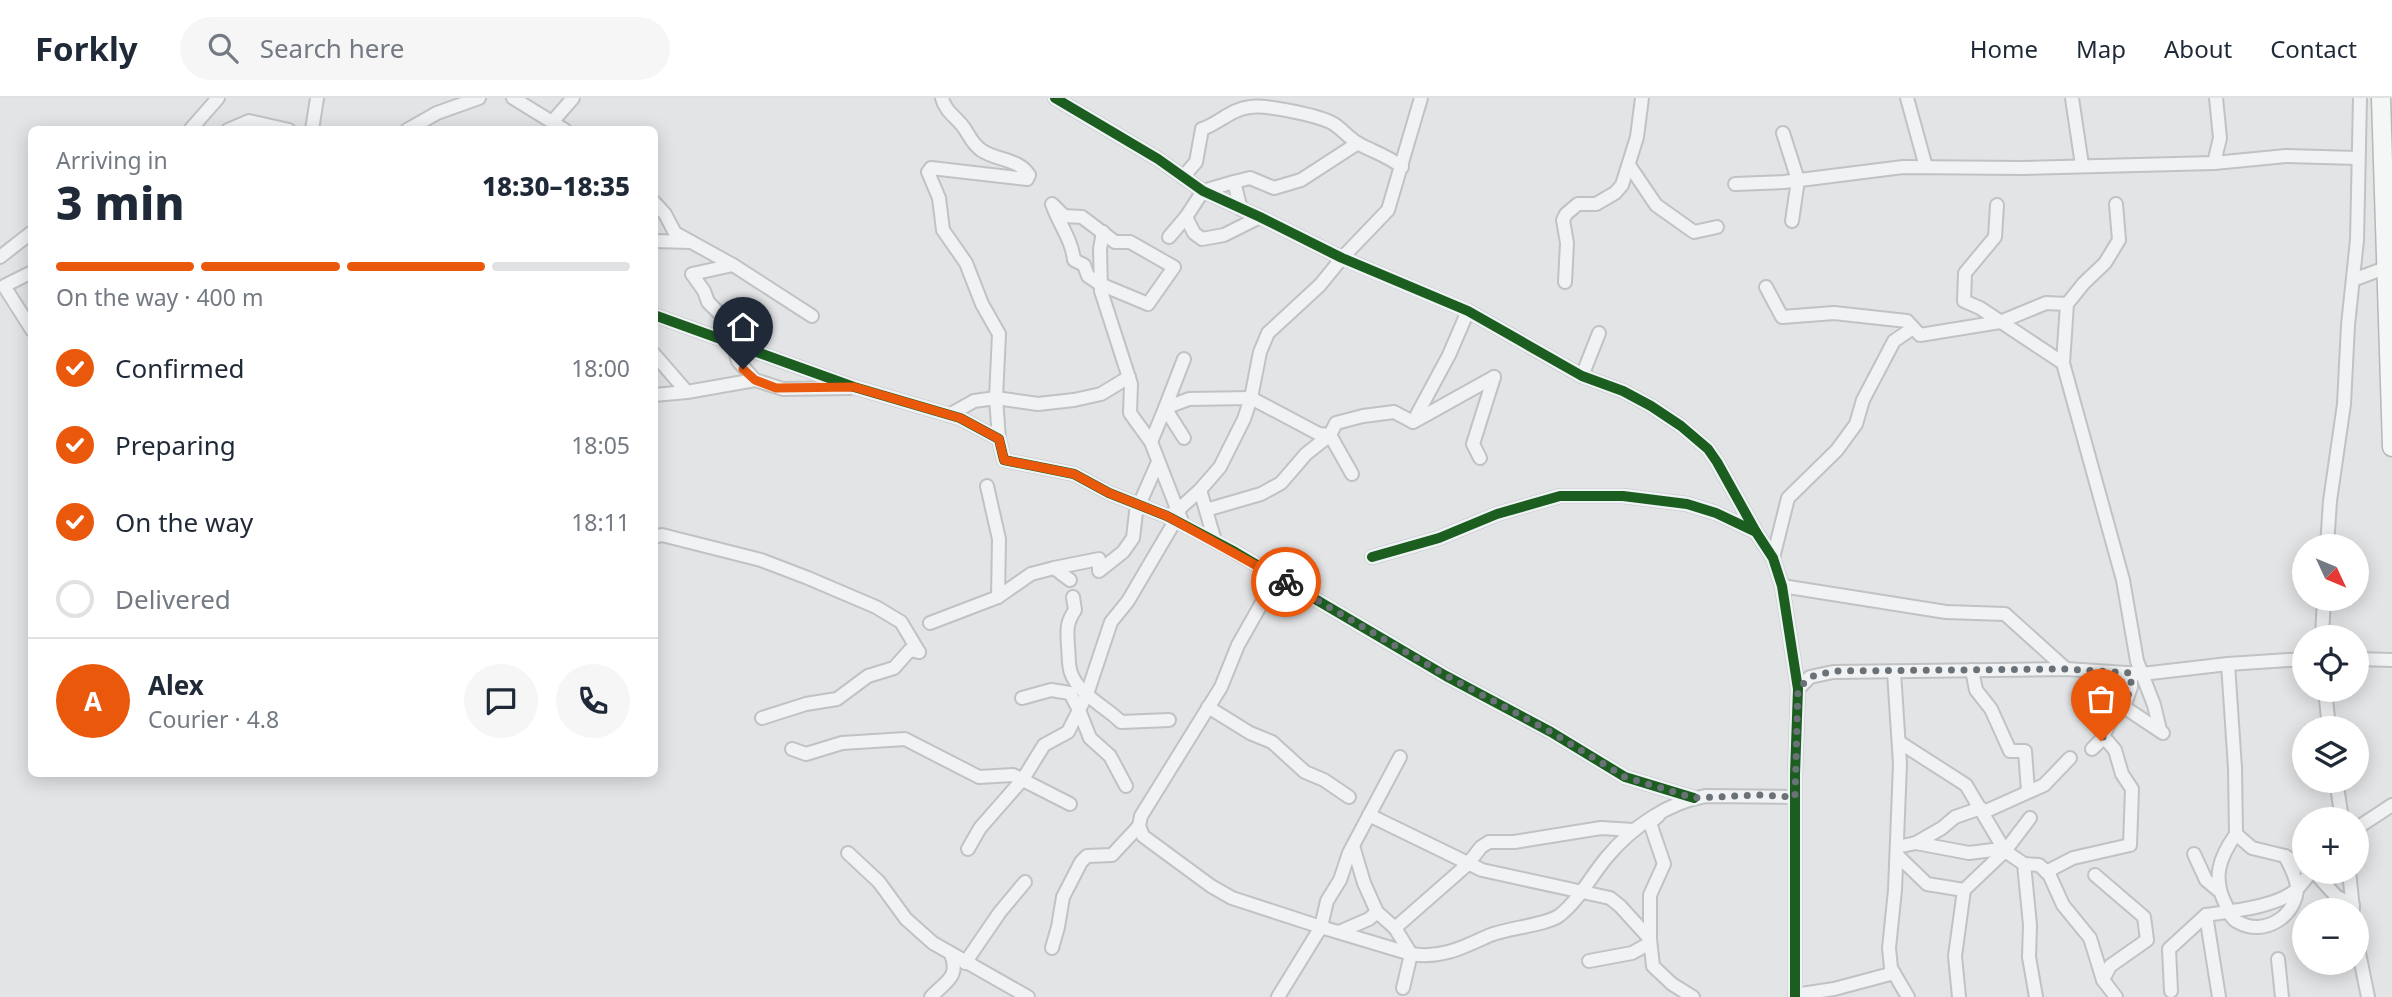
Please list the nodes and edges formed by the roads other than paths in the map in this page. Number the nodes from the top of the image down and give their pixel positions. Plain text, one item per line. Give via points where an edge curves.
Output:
1 (218, 98) edge
2 (317, 98) edge
3 (479, 98) edge
4 (513, 98) edge
5 (573, 98) edge
6 (942, 98) edge
7 (1055, 98) edge
8 (1282, 98) edge
9 (1421, 98) edge
10 (1642, 98) edge
11 (1907, 98) edge
12 (2072, 98) edge
13 (2216, 98) edge
14 (2360, 98) edge
15 (2381, 98) edge
16 (1272, 109) junction
17 (553, 121) junction
18 (194, 126) edge
19 (238, 126) edge
20 (272, 126) edge
21 (313, 126) edge
22 (414, 126) edge
23 (560, 126) edge
24 (1783, 133) dead end
25 (1358, 143) junction
26 (2357, 158) junction
27 (2214, 163) junction
28 (1629, 165) junction
29 (2082, 165) junction
30 (1402, 167) junction
31 (1926, 167) junction
32 (1183, 177) junction
33 (1798, 180) junction
34 (1234, 183) junction
35 (1642, 184) junction
36 (1735, 184) dead end
37 (1622, 185) junction
38 (1203, 191) junction
39 (2116, 204) dead end
40 (1997, 205) dead end
41 (658, 206) edge
42 (1241, 209) junction
43 (1186, 217) junction
44 (1260, 217) junction
45 (1792, 220) dead end
46 (1717, 227) dead end
47 (1103, 232) junction
48 (28, 235) edge
49 (1168, 237) dead end
50 (658, 241) edge
51 (695, 243) junction
52 (0, 257) edge
53 (1342, 258) junction
54 (733, 265) junction
55 (2385, 268) junction
56 (28, 273) edge
57 (2, 280) edge
58 (2353, 280) junction
59 (1564, 282) dead end
60 (1100, 284) junction
61 (1766, 287) dead end
62 (2067, 304) junction
63 (1468, 311) junction
64 (658, 316) edge
65 (812, 316) dead end
66 (2000, 321) junction
67 (28, 323) edge
68 (1913, 328) junction
69 (1599, 333) dead end
70 (733, 344) junction
71 (658, 359) edge
72 (1184, 359) dead end
73 (2063, 362) junction
74 (1581, 376) junction
75 (1129, 377) junction
76 (755, 380) junction
77 (854, 387) junction
78 (687, 392) junction
79 (658, 395) edge
80 (996, 398) junction
81 (1251, 398) junction
82 (1165, 408) junction
83 (949, 415) junction
84 (1413, 422) junction
85 (1329, 435) junction
86 (1184, 438) dead end
87 (999, 439) junction
88 (1151, 442) junction
89 (2392, 447) edge
90 (1480, 458) dead end
91 (1158, 462) junction
92 (1352, 474) dead end
93 (986, 486) dead end
94 (1200, 490) junction
95 (1140, 504) junction
96 (1206, 510) junction
97 (1176, 518) junction
98 (1756, 532) junction
99 (2328, 534) edge
100 (658, 536) edge
101 (1215, 541) junction
102 (1371, 557) dead end
103 (1773, 558) junction
104 (1054, 568) junction
105 (1070, 580) dead end
106 (1272, 585) dead end
107 (1782, 586) junction
108 (998, 597) junction
109 (1073, 597) dead end
110 (930, 623) dead end
111 (2369, 659) edge
112 (2292, 660) edge
113 (2392, 660) edge
114 (2228, 664) junction
115 (2066, 669) junction
116 (1972, 670) junction
117 (1894, 672) junction
118 (2136, 674) junction
119 (1798, 689) junction
120 (1087, 694) junction
121 (1022, 698) dead end
122 (1208, 707) junction
123 (2124, 707) junction
124 (1079, 710) junction
125 (762, 718) dead end
126 (1169, 720) dead end
127 (2103, 736) junction
128 (1899, 742) junction
129 (792, 748) dead end
130 (2092, 749) dead end
131 (1400, 757) dead end
132 (2070, 758) dead end
133 (1023, 779) junction
134 (1126, 786) dead end
135 (2028, 791) junction
136 (1349, 797) dead end
137 (1795, 797) junction
138 (1694, 798) junction
139 (1070, 804) dead end
140 (2392, 805) edge
141 (1983, 810) junction
142 (1660, 814) junction
143 (1369, 815) junction
144 (2029, 818) dead end
145 (2369, 820) edge
146 (1139, 825) junction
147 (1633, 830) junction
148 (2236, 834) junction
149 (1916, 843) junction
150 (1353, 846) junction
151 (968, 849) dead end
152 (1897, 851) junction
153 (848, 853) dead end
154 (2004, 853) junction
155 (2194, 854) dead end
156 (2285, 856) junction
157 (2292, 860) edge
158 (1468, 864) junction
159 (2024, 864) junction
160 (2046, 872) junction
161 (2095, 874) dead end
162 (1025, 882) dead end
163 (2301, 884) edge
164 (2324, 884) edge
165 (2297, 889) junction
166 (1964, 890) junction
167 (2218, 890) junction
168 (1580, 893) junction
169 (2339, 898) edge
170 (1377, 912) junction
171 (2229, 912) junction
172 (2206, 915) junction
173 (1321, 927) junction
174 (1395, 928) junction
175 (1339, 932) junction
176 (1650, 941) junction
177 (1052, 947) dead end
178 (951, 954) junction
179 (1411, 954) junction
180 (2278, 959) dead end
181 (1589, 961) dead end
182 (965, 963) junction
183 (1894, 973) junction
184 (2364, 975) edge
185 (2103, 980) junction
186 (1403, 988) dead end
187 (2171, 991) dead end
188 (1795, 996) edge
189 (932, 997) edge
190 (1028, 997) edge
191 (1278, 997) edge
192 (1693, 997) edge
193 (1908, 997) edge
194 (1959, 997) edge
195 (2036, 997) edge
196 (2116, 997) edge
197 (2219, 997) edge
198 (2282, 997) edge
199 (2368, 997) edge

1 - 18 street
2 - 21 street
3 - 22 street
4 - 17 street
5 - 17 street
6 - 80 street via 973,144 1019,164 1029,175 1027,179 931,168 928,172 940,200 943,230 966,263 998,331
7 - 32 street
8 - 16 street
9 - 30 street
10 - 28 street
11 - 31 street
12 - 29 street
13 - 27 street via 2220,138
14 - 26 street
15 - 55 highway
16 - 25 street via 1332,122
16 - 32 street via 1250,106 1202,130 1196,162
17 - 23 street
19 - 20 street via 250,121
24 - 33 street
25 - 30 street
25 - 34 street via 1301,180 1275,188 1250,177
26 - 27 street via 2286,156
26 - 58 street
27 - 29 street
28 - 35 street
28 - 37 street
29 - 31 street
30 - 53 street via 1386,214
31 - 33 street
32 - 38 street
33 - 36 street
33 - 45 street
34 - 38 street
34 - 42 street
35 - 37 street
35 - 46 street via 1656,205 1694,232
37 - 59 street via 1596,204 1578,204 1566,214
38 - 42 street
38 - 43 street
39 - 62 street via 2119,240 2105,264
40 - 66 street via 1995,237 1965,273 1964,301
41 - 51 street via 675,233
42 - 44 street
43 - 44 street via 1202,239 1224,236
43 - 49 street
44 - 53 street
47 - 60 street
47 - 60 street via 1082,217 1064,216 1052,204 1073,245 1074,260
47 - 60 street via 1115,242 1130,243 1174,267 1148,304
48 - 52 street
50 - 51 street
51 - 54 street
53 - 63 street
53 - 81 street via 1268,333
54 - 65 street
54 - 70 street via 692,274 708,302 726,320
55 - 58 street
55 - 89 highway
56 - 57 street
57 - 67 street
58 - 99 street
60 - 75 street
61 - 68 street via 1782,317 1833,313 1907,321
62 - 66 street via 2046,303
62 - 73 street
63 - 74 street
63 - 84 street
64 - 70 street
66 - 68 street via 1920,335
66 - 73 street
68 - 103 street via 1894,341 1863,400 1856,424 1837,450 1788,498
69 - 74 street
70 - 76 street via 740,365
70 - 77 street
71 - 78 street
72 - 82 street
73 - 118 street via 2123,580
74 - 98 street via 1636,397 1695,436 1717,462
75 - 80 street via 1101,394 1074,400 1038,404
75 - 88 street via 1130,413
76 - 77 street via 783,389
76 - 78 street
77 - 83 street
78 - 79 street
80 - 83 street via 974,401
80 - 87 street
81 - 82 street via 1189,399
81 - 85 street
81 - 94 street via 1220,467
82 - 86 street
82 - 88 street
83 - 87 street
84 - 85 street via 1394,412 1363,416 1336,424
84 - 90 street via 1494,377 1473,444
85 - 92 street
85 - 96 street via 1281,483 1261,494
87 - 95 street via 1004,460 1074,474
88 - 91 street
91 - 95 street
91 - 97 street
93 - 108 street via 999,539
94 - 96 street
94 - 97 street
95 - 97 street
95 - 104 street via 1133,538 1107,566 1099,570 1098,559
96 - 101 street
97 - 101 street
97 - 120 street via 1111,622
98 - 102 street via 1687,504 1623,496 1560,496
98 - 103 street
100 - 125 street via 761,560 876,607 901,622 919,652 909,650 894,668 868,676 836,699
101 - 138 street via 1625,777
103 - 107 street
104 - 105 street
104 - 108 street via 1031,574
106 - 122 street
107 - 115 street via 1946,612 2005,614
107 - 119 street
108 - 110 street
109 - 120 street via 1075,610 1067,621 1070,671
111 - 113 street
112 - 114 street
114 - 118 street
114 - 148 street
115 - 116 street
115 - 118 street
116 - 117 street
116 - 135 street via 1976,690 1991,709 2010,751 2025,751
117 - 119 street via 1833,671 1810,677
117 - 128 street
118 - 123 street
118 - 123 street via 2163,733
119 - 137 street
120 - 124 street
120 - 126 street via 1121,722
121 - 124 street via 1051,690 1070,693
122 - 136 street via 1272,742 1305,772
122 - 146 street
123 - 127 street
124 - 133 street via 1068,733 1044,745
124 - 134 street via 1090,738 1110,756
127 - 130 street
127 - 160 street via 2115,750 2132,789 2130,845 2073,858
128 - 141 street via 1964,782
128 - 152 street
129 - 133 street via 806,754 842,743 905,739 979,777 1013,775
131 - 143 street
132 - 135 street via 2044,785
133 - 139 street
133 - 151 street via 980,828
135 - 141 street
137 - 138 street
137 - 188 street
138 - 142 street
140 - 145 street
141 - 149 street via 1955,817
141 - 154 street
142 - 147 street
142 - 176 street via 1650,823 1664,864 1650,895
143 - 150 street
143 - 158 street
144 - 154 street
146 - 173 street via 1148,841 1232,898
146 - 177 street via 1112,856 1084,859 1063,897
147 - 158 street via 1601,828 1489,842
147 - 168 street
148 - 156 street via 2252,848
148 - 167 street via 2221,858
149 - 152 street
149 - 154 street via 1969,853
150 - 170 street
150 - 173 street via 1327,901
152 - 166 street via 1927,884
152 - 183 street via 1889,948
153 - 178 street via 879,882 906,919
154 - 159 street
154 - 166 street
155 - 167 street via 2206,880
156 - 157 street
156 - 165 street
158 - 168 street
158 - 174 street
159 - 160 street
159 - 195 street
160 - 185 street via 2063,905 2090,938
161 - 185 street via 2144,917 2147,940 2110,966
162 - 182 street
163 - 165 street
164 - 169 street
165 - 171 street via 2276,901
165 - 171 street via 2288,912 2263,927 2237,922
166 - 194 street via 1955,956
167 - 171 street
168 - 176 street via 1609,898
168 - 179 street via 1552,920 1506,930 1454,952
170 - 174 street
170 - 175 street
171 - 172 street
172 - 187 street via 2169,949
172 - 197 street
173 - 175 street
173 - 191 street
174 - 179 street
175 - 179 street
176 - 181 street via 1632,953
176 - 192 street via 1653,965
178 - 182 street
178 - 189 street via 953,974
179 - 186 street
180 - 198 street
182 - 190 street
183 - 188 street
183 - 193 street
184 - 199 street
185 - 196 street

